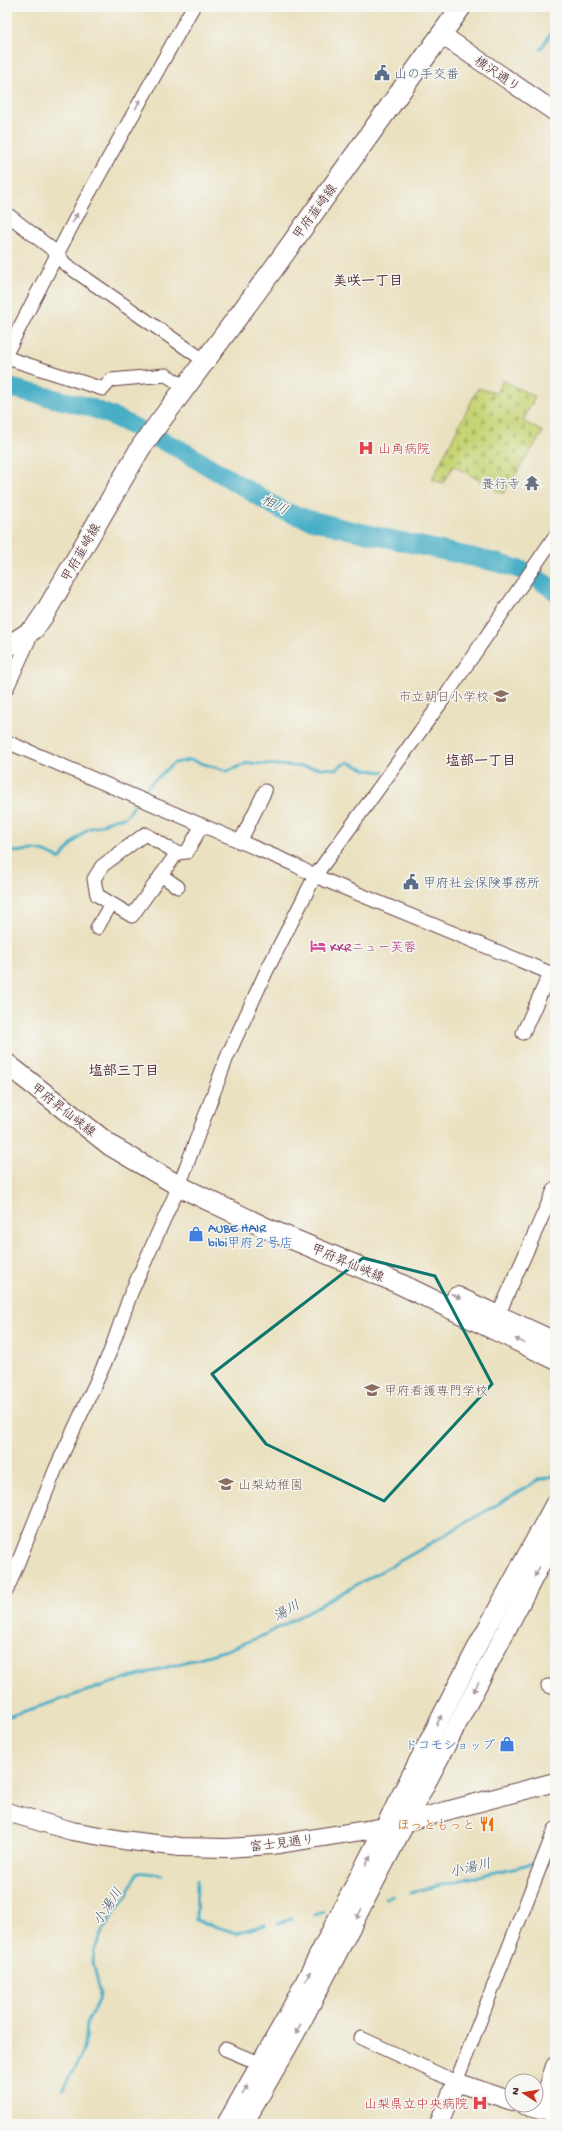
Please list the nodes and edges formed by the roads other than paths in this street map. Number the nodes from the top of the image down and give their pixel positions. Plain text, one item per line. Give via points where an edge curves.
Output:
1 (193, 7) edge
2 (461, 7) edge
3 (442, 35) junction
4 (555, 112) edge
5 (7, 214) edge
6 (57, 253) junction
7 (7, 352) edge
8 (7, 358) edge
9 (205, 361) junction
10 (185, 387) junction
11 (555, 536) edge
12 (34, 629) junction
13 (7, 647) edge
14 (7, 688) edge
15 (7, 742) edge
16 (265, 791) dead end
17 (202, 825) junction
18 (240, 842) junction
19 (177, 853) junction
20 (161, 875) junction
21 (315, 876) junction
22 (178, 887) dead end
23 (111, 904) junction
24 (97, 928) dead end
25 (552, 974) edge
26 (523, 1033) dead end
27 (7, 1052) edge
28 (7, 1064) edge
29 (180, 1182) junction
30 (555, 1188) edge
31 (496, 1321) junction
32 (555, 1342) edge
33 (555, 1359) edge
34 (555, 1503) edge
35 (555, 1537) edge
36 (7, 1590) edge
37 (434, 1770) junction
38 (555, 1782) edge
39 (457, 1807) junction
40 (7, 1812) edge
41 (407, 1821) junction
42 (386, 1827) junction
43 (555, 1829) edge
44 (362, 2038) dead end
45 (225, 2049) dead end
46 (555, 2066) edge
47 (267, 2067) junction
48 (456, 2082) junction
49 (504, 2098) edge
50 (544, 2099) edge
51 (226, 2124) edge
52 (244, 2124) edge
53 (439, 2124) edge

6 -> 1 street
2 - 3 main road, 甲府韮崎線
3 - 4 street, 横沢通り
3 - 9 main road, 甲府韮崎線 via 422,59
5 - 6 street
6 - 7 street
6 - 9 street via 65,264
8 - 10 street via 103,389 111,380 166,375
9 - 10 main road, 甲府韮崎線
10 - 12 main road, 甲府韮崎線 via 142,447
11 - 21 street via 440,704
12 - 13 main road, 甲府韮崎線
12 - 14 street
15 - 17 street
16 - 18 street
17 - 18 street
17 - 19 street via 187,852
18 - 21 street
19 - 20 street
19 - 23 street via 145,834 102,866 94,879 97,895
20 - 22 street
20 - 23 street via 132,916
21 - 25 street
21 - 29 street via 266,972 227,1057
23 - 24 street
25 - 26 street
27 - 29 main road, 甲府昇仙峡線 via 116,1137
28 - 29 main road, 甲府昇仙峡線 via 111,1146
29 - 31 main road, 甲府昇仙峡線
29 - 36 street via 131,1293 110,1352 56,1468
30 - 31 street
31 - 32 main road, 甲府昇仙峡線
33 -> 31 main road, 甲府昇仙峡線
42 -> 34 street via 480,1641
35 -> 37 street
37 - 39 street via 431,1790 434,1796
37 - 41 street
38 - 39 street, 富士見通り
39 - 41 street, 富士見通り
40 - 42 street, 富士見通り via 72,1831 180,1847 227,1848 272,1845
41 - 42 street, 富士見通り
41 -> 47 street
47 -> 42 street
43 - 48 street
44 - 48 street
45 - 47 street
46 - 50 street
51 -> 47 street
47 - 52 street
48 - 49 street
48 - 53 street

